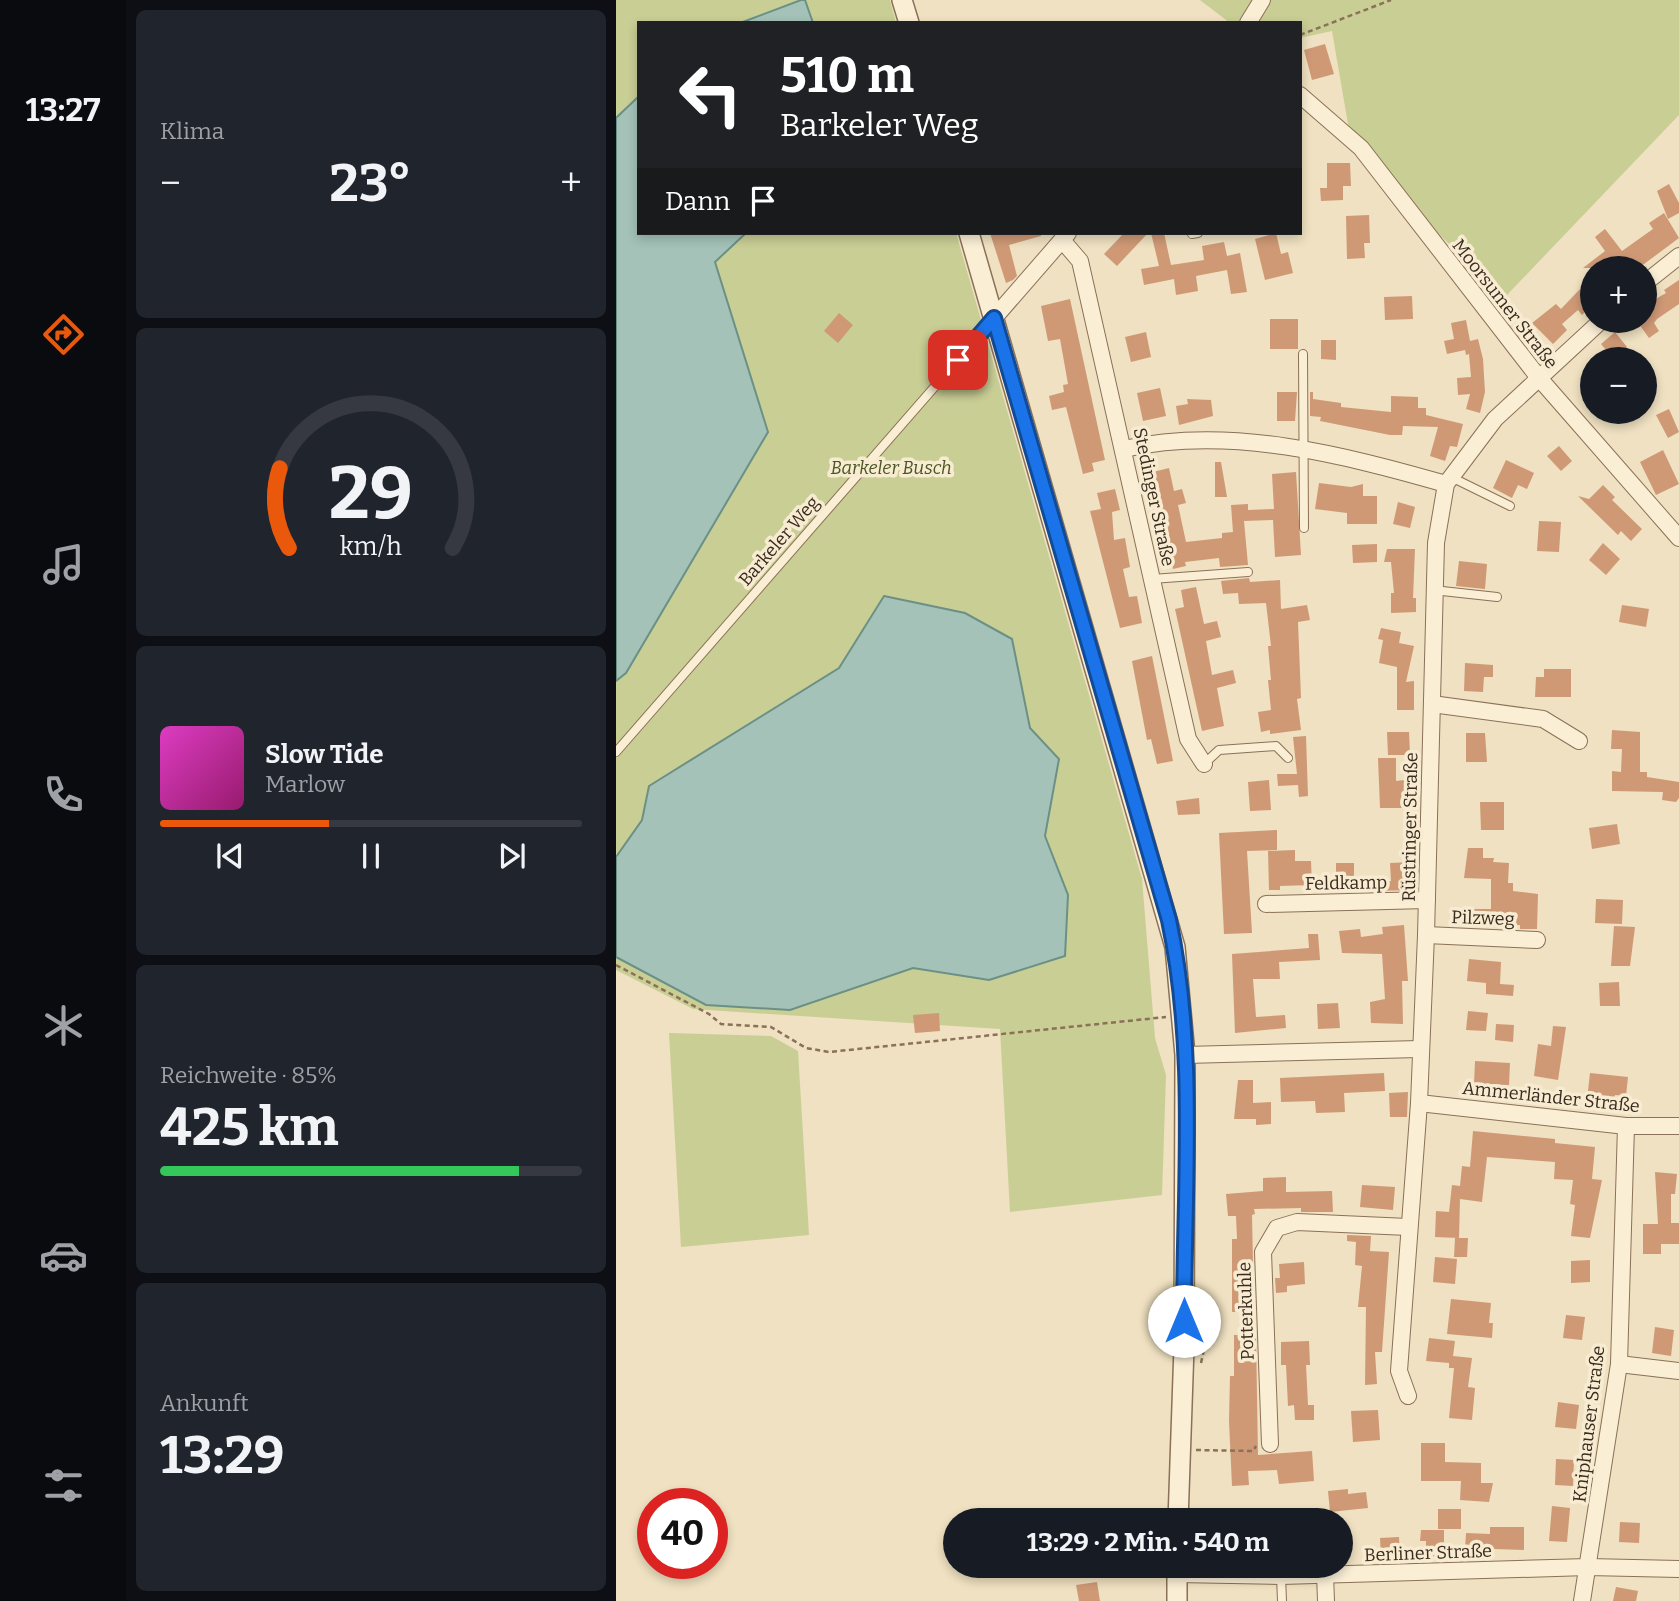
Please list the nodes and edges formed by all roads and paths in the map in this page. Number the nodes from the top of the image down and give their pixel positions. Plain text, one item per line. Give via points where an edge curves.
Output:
1 (902, 0) edge
2 (1262, 0) edge
3 (1391, 0) edge
4 (908, 21) edge
5 (1249, 21) edge
6 (1302, 34) edge
7 (1302, 97) edge
8 (970, 235) edge
9 (1066, 237) edge
10 (1679, 256) edge
11 (1657, 273) edge
12 (994, 318) junction
13 (1588, 333) edge
14 (1303, 354) dead end
15 (1539, 378) junction
16 (1124, 449) junction
17 (1301, 450) junction
18 (1450, 481) junction
19 (1510, 506) dead end
20 (1304, 528) dead end
21 (1678, 535) edge
22 (1248, 572) dead end
23 (1152, 579) junction
24 (1433, 590) junction
25 (1497, 597) dead end
26 (1432, 704) junction
27 (1580, 741) dead end
28 (616, 752) edge
29 (1288, 758) dead end
30 (1204, 764) joint
31 (1427, 900) junction
32 (1266, 904) dead end
33 (1426, 936) junction
34 (1537, 940) dead end
35 (616, 965) edge
36 (1183, 1015) junction
37 (1419, 1049) junction
38 (1185, 1055) junction
39 (1419, 1103) junction
40 (1626, 1126) junction
41 (1679, 1126) edge
42 (1408, 1227) junction
43 (1200, 1318) dead end
44 (1619, 1364) junction
45 (1200, 1367) dead end
46 (1679, 1371) edge
47 (1408, 1396) dead end
48 (1193, 1439) dead end
49 (1270, 1444) joint
50 (1178, 1508) edge
51 (1588, 1567) junction
52 (1679, 1569) edge
53 (1353, 1573) edge
54 (1177, 1578) edge
55 (1281, 1578) edge
56 (1325, 1578) edge
57 (1177, 1601) edge
58 (1282, 1601) edge
59 (1326, 1601) edge
60 (1582, 1601) edge

1 - 4 street
2 - 5 street
3 - 6 path
7 - 15 street, Moorsumer Straße via 1361,148
8 - 12 street
9 - 12 street
9 - 16 street, Stedinger Straße via 1080,261
10 - 11 street
12 - 28 lane, Barkeler Weg
12 - 36 street via 1169,920
13 - 15 street, Rüstringer Straße
14 - 17 lane
15 - 18 street, Rüstringer Straße via 1495,419
15 - 21 street, Moorsumer Straße
16 - 17 street via 1196,441
16 - 23 street, Stedinger Straße
17 - 18 street
17 - 20 lane
18 - 19 lane
18 - 24 street, Rüstringer Straße via 1436,543
22 - 23 lane
23 - 30 street, Stedinger Straße via 1188,739
24 - 25 lane
24 - 26 street, Rüstringer Straße
26 - 27 street via 1543,719
26 - 31 street, Rüstringer Straße
29 - 30 lane via 1276,746 1230,749 1219,750
31 - 32 street, Feldkamp
31 - 33 street, Rüstringer Straße
33 - 34 street, Pilzweg
33 - 37 street, Rüstringer Straße
35 - 36 path via 721,1024 771,1027 806,1048 829,1052
36 - 38 street
37 - 38 street
37 - 39 street, Rüstringer Straße
38 - 50 street
39 - 40 street, Ammerländer Straße
39 - 42 street, Rüstringer Straße
40 - 41 street, Ammerländer Straße
40 - 44 street, Kniphauser Straße
42 - 47 street, Rüstringer Straße via 1399,1371
42 - 49 street, Potterkuhle via 1297,1222 1277,1228 1263,1252
43 - 45 path via 1206,1340
44 - 46 street
44 - 51 street, Kniphauser Straße
48 - 49 path via 1193,1450 1253,1451 1255,1446
51 - 52 street, Berliner Straße
51 - 53 street, Berliner Straße
51 - 60 street, Kniphauser Straße
54 - 57 street
55 - 58 lane
56 - 59 street

